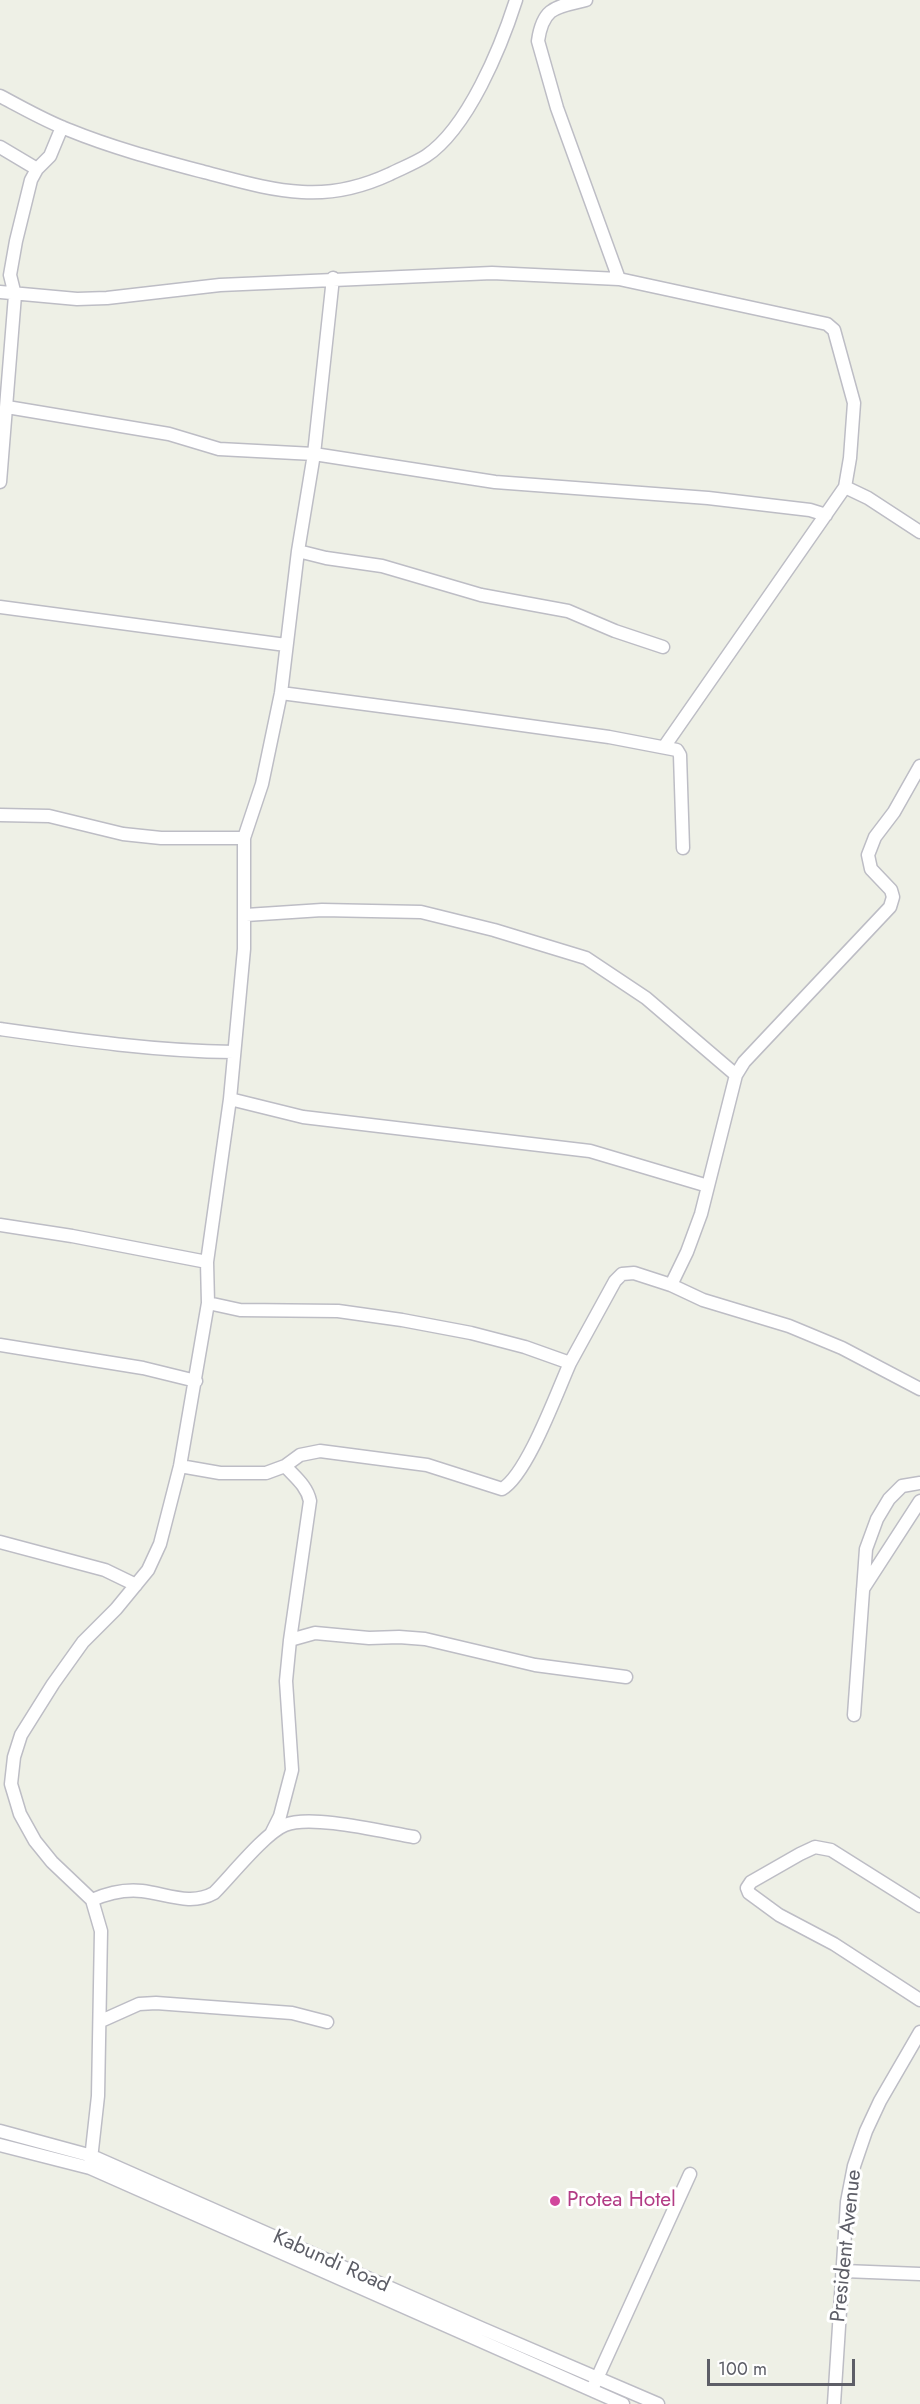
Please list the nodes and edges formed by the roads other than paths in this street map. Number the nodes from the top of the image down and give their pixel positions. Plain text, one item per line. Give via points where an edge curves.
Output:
1 (516, 0) edge
2 (584, 0) edge
3 (0, 96) edge
4 (62, 127) junction
5 (0, 147) edge
6 (36, 169) junction
7 (333, 279) junction
8 (619, 279) junction
9 (0, 292) edge
10 (15, 294) junction
11 (5, 399) edge
12 (314, 454) junction
13 (0, 482) edge
14 (845, 487) junction
15 (826, 515) junction
16 (920, 532) edge
17 (298, 551) junction
18 (0, 607) edge
19 (286, 645) junction
20 (663, 647) dead end
21 (280, 693) junction
22 (664, 747) junction
23 (920, 766) edge
24 (0, 815) edge
25 (244, 838) junction
26 (683, 848) dead end
27 (246, 915) junction
28 (0, 1029) edge
29 (234, 1052) junction
30 (736, 1075) junction
31 (230, 1100) junction
32 (708, 1186) junction
33 (0, 1225) edge
34 (207, 1262) junction
35 (670, 1285) junction
36 (208, 1303) junction
37 (0, 1345) edge
38 (570, 1363) junction
39 (196, 1381) junction
40 (920, 1389) edge
41 (180, 1466) junction
42 (285, 1466) junction
43 (920, 1483) edge
44 (920, 1501) edge
45 (0, 1542) edge
46 (136, 1585) junction
47 (863, 1590) junction
48 (290, 1640) junction
49 (627, 1677) dead end
50 (854, 1715) dead end
51 (271, 1834) junction
52 (414, 1837) dead end
53 (92, 1900) junction
54 (920, 1906) edge
55 (920, 2000) edge
56 (101, 2021) junction
57 (327, 2022) dead end
58 (920, 2032) edge
59 (0, 2132) edge
60 (0, 2145) edge
61 (91, 2162) junction
62 (690, 2175) dead end
63 (920, 2262) edge
64 (844, 2271) junction
65 (916, 2273) edge
66 (597, 2379) junction
67 (591, 2391) junction
68 (623, 2404) edge
69 (658, 2404) edge
70 (834, 2404) edge

1 - 4 street via 489,69 465,112 438,146 401,169 352,188 302,192 251,184 161,161
2 - 8 street via 556,7 546,17 538,41 557,108
3 - 4 street
4 - 6 street via 50,156
5 - 6 street
6 - 10 street via 11,269
7 - 8 street via 492,273
7 - 10 street via 166,289 107,297
7 - 12 street
8 - 14 street via 827,324 834,330 854,403
9 - 10 street
10 - 11 street
11 - 12 street via 169,434 219,449
11 - 13 street
12 - 15 street via 495,482 708,498
12 - 17 street
14 - 15 street
14 - 16 street
15 - 22 street
17 - 19 street
17 - 20 street via 382,566 481,594 568,612
18 - 19 street
19 - 21 street
21 - 22 street
21 - 25 street via 262,784
22 - 26 street via 677,750 680,755
23 - 30 street via 875,837 868,855 871,869 891,890 890,907
24 - 25 street via 49,816 123,834 161,838
25 - 27 street
27 - 29 street
27 - 30 street via 322,910 420,912 586,958 646,998
28 - 29 street via 129,1046
29 - 31 street
30 - 32 street
31 - 32 street via 303,1118 590,1151
31 - 34 street
32 - 35 street via 687,1252
33 - 34 street
34 - 36 street
35 - 38 street via 634,1273 622,1274
35 - 40 street via 842,1348
36 - 38 street via 240,1310 338,1311 402,1320 471,1333
36 - 39 street
37 - 39 street via 143,1368
38 - 42 street via 528,1457 502,1489 427,1465 320,1451 300,1455
39 - 41 street
41 - 42 street via 242,1474 266,1473
41 - 46 street via 160,1544
42 - 48 street via 303,1485 310,1501
43 - 47 street via 902,1486 877,1519 866,1549
44 - 47 street
45 - 46 street via 105,1570
46 - 53 street via 83,1642 53,1684 21,1735 14,1757 11,1784 20,1814 52,1863
47 - 50 street
48 - 49 street via 315,1633 425,1639 535,1665
48 - 51 street via 286,1681 292,1770
51 - 52 street via 285,1825 303,1821
51 - 53 street via 204,1899 140,1891 111,1892
53 - 56 street via 101,1931
54 - 55 street via 838,1853 815,1847 751,1882 747,1888 748,1893 779,1915 834,1944
56 - 57 street via 139,2004 156,2003 292,2013
56 - 61 street
58 - 64 street, President Avenue via 880,2101 854,2166 847,2202
59 - 61 street, Kabundi Road
60 - 61 street, Kabundi Road
61 - 66 street, Kabundi Road
61 - 67 street, Kabundi Road
62 - 66 street
63 - 65 street
64 - 65 street
64 - 70 street, President Avenue
66 - 67 street
66 - 69 street, Kabundi Road
67 - 68 street, Kabundi Road

